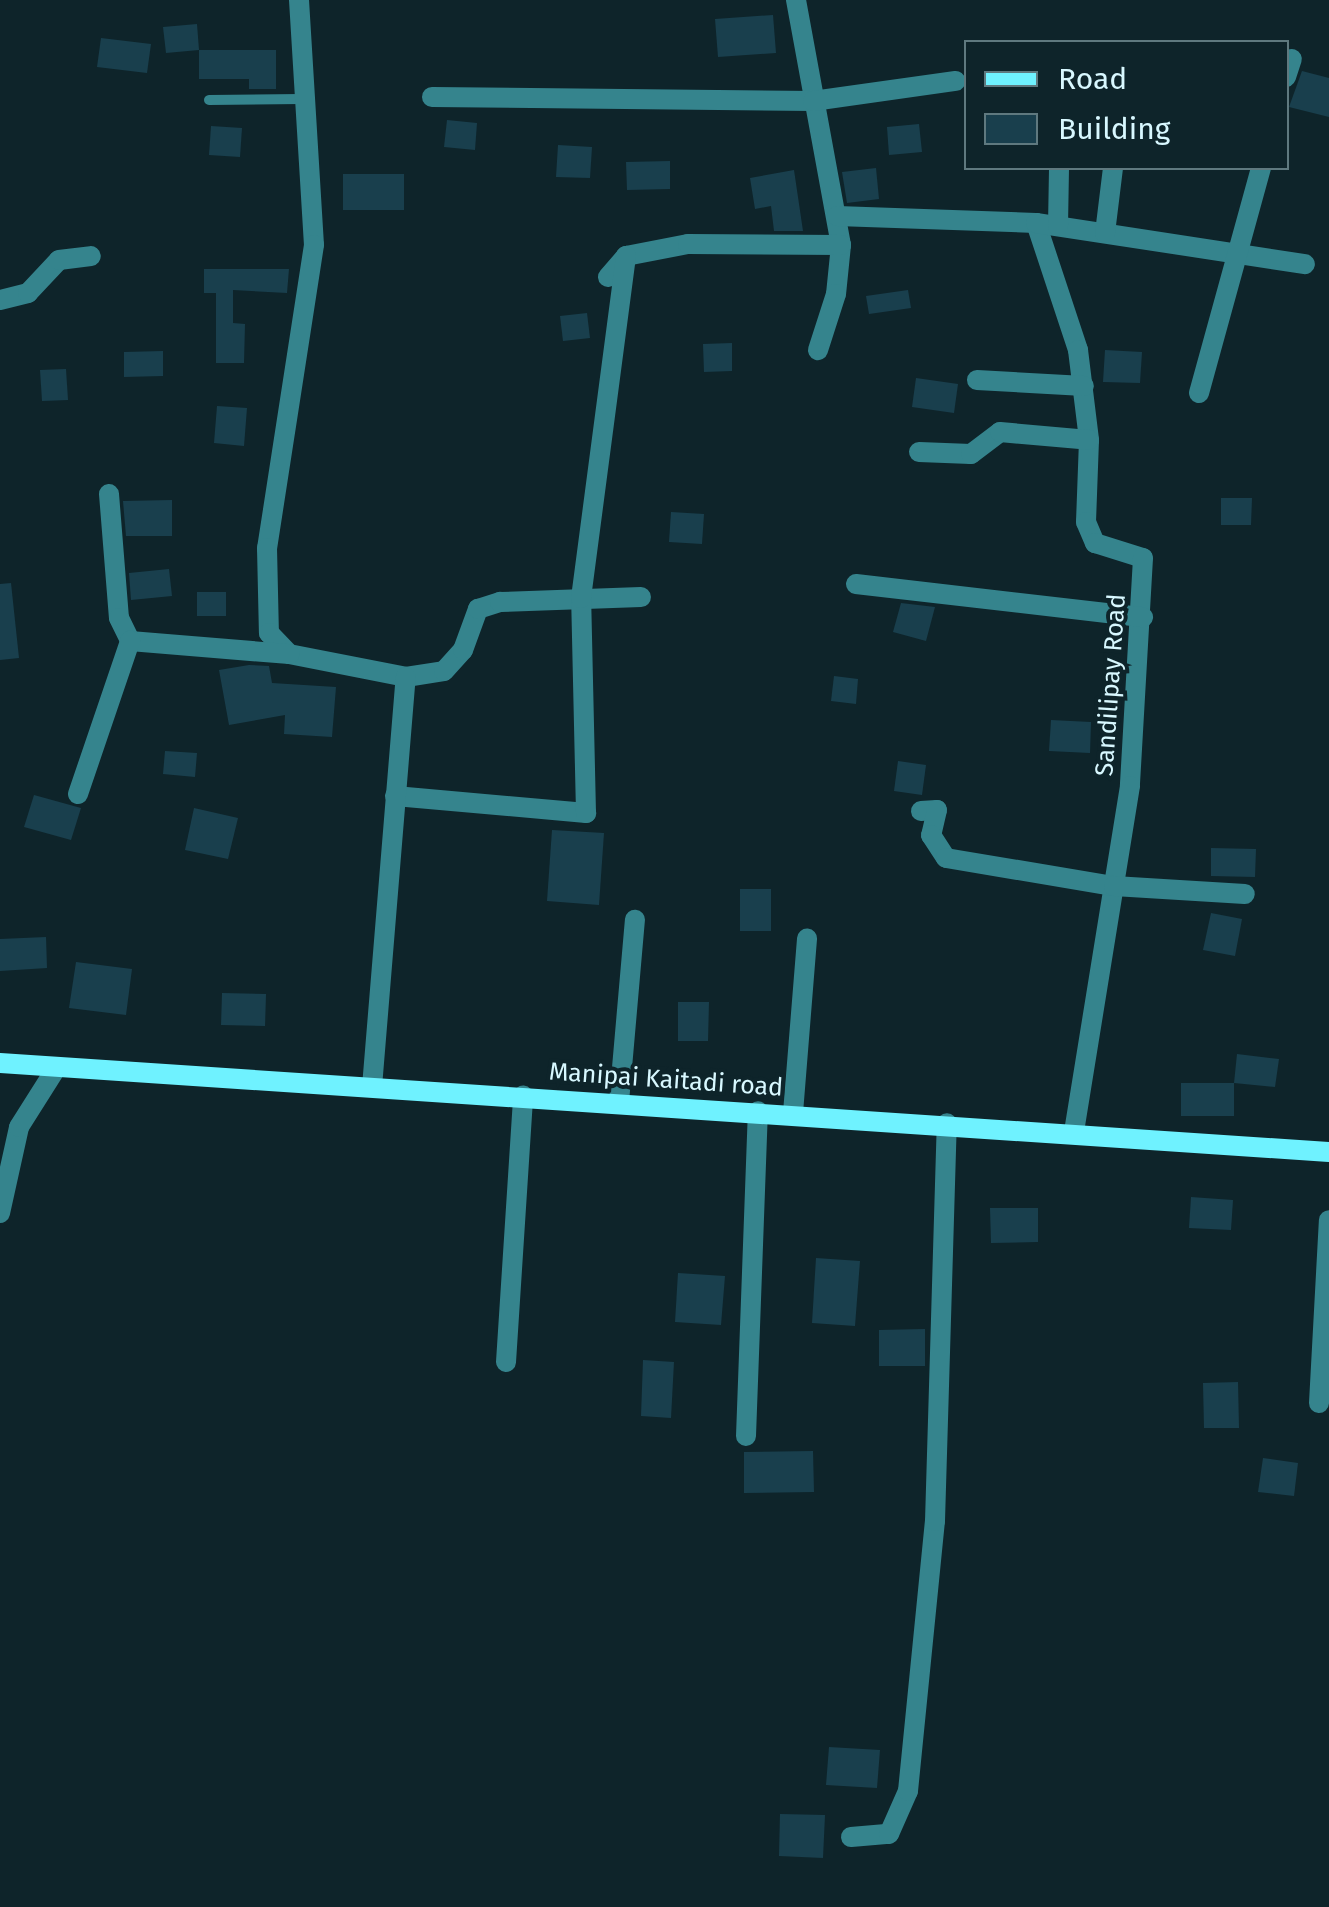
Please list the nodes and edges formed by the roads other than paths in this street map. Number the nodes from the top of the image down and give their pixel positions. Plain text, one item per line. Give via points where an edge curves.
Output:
1 (299, 0) edge
2 (796, 0) edge
3 (956, 82) dead end
4 (432, 97) dead end
5 (302, 99) junction
6 (209, 100) dead end
7 (812, 101) junction
8 (1059, 170) edge
9 (1113, 170) edge
10 (1260, 170) edge
11 (838, 216) junction
12 (1036, 223) junction
13 (1058, 226) junction
14 (1106, 233) junction
15 (841, 245) junction
16 (1238, 252) junction
17 (91, 256) dead end
18 (626, 256) junction
19 (1305, 264) dead end
20 (608, 277) dead end
21 (0, 300) edge
22 (818, 350) dead end
23 (977, 380) dead end
24 (1084, 386) junction
25 (1199, 393) dead end
26 (1088, 440) junction
27 (919, 452) dead end
28 (109, 494) dead end
29 (856, 584) dead end
30 (641, 597) dead end
31 (581, 598) junction
32 (1143, 616) junction
33 (130, 641) junction
34 (289, 654) junction
35 (406, 677) junction
36 (78, 794) dead end
37 (395, 796) junction
38 (921, 812) dead end
39 (1114, 886) junction
40 (1245, 894) dead end
41 (635, 920) dead end
42 (807, 939) dead end
43 (0, 1063) edge
44 (57, 1068) junction
45 (372, 1087) junction
46 (522, 1096) junction
47 (620, 1102) junction
48 (758, 1111) junction
49 (793, 1114) junction
50 (947, 1123) junction
51 (1074, 1131) junction
52 (1329, 1152) edge
53 (0, 1213) edge
54 (1329, 1220) edge
55 (506, 1362) dead end
56 (1319, 1403) dead end
57 (746, 1436) dead end
58 (851, 1837) dead end

1 - 5 street
2 - 7 street
3 - 7 street
4 - 7 street
5 - 6 lane
5 - 34 street via 314,246 267,548 268,632
7 - 11 street
8 - 13 street
9 - 14 street
10 - 16 street
11 - 12 street
11 - 15 street
12 - 13 street
12 - 24 street, Sandilipay Road
13 - 14 street
14 - 16 street
15 - 18 street via 688,244
15 - 22 street via 836,294
16 - 19 street
16 - 25 street
17 - 21 street via 58,260 28,294
18 - 20 street
18 - 31 street
23 - 24 street
24 - 26 street, Sandilipay Road
26 - 27 street via 1000,432 972,454
26 - 32 street, Sandilipay Road via 1086,522 1095,544 1142,558
28 - 33 street via 119,618
29 - 32 street
30 - 31 street
31 - 35 street via 478,608 463,650 444,671
31 - 37 street via 586,813
32 - 39 street, Sandilipay Road via 1130,786
33 - 34 street
33 - 36 street
34 - 35 street
35 - 37 street
37 - 45 street
38 - 39 street via 937,810 930,835 946,858
39 - 40 street
39 - 51 street, Sandilipay Road
41 - 47 street
42 - 49 street
43 - 44 main road, Manipai Kaitadi road
44 - 45 main road, Manipai Kaitadi road
44 - 53 street via 19,1127
45 - 46 main road, Manipai Kaitadi road
46 - 47 main road, Manipai Kaitadi road
46 - 55 street
47 - 48 main road, Manipai Kaitadi road
48 - 49 main road, Manipai Kaitadi road
48 - 57 street
49 - 50 main road, Manipai Kaitadi road
50 - 51 main road, Manipai Kaitadi road
50 - 58 street via 935,1521 908,1791 890,1834
51 - 52 main road, Manipai Kaitadi road
54 - 56 street

